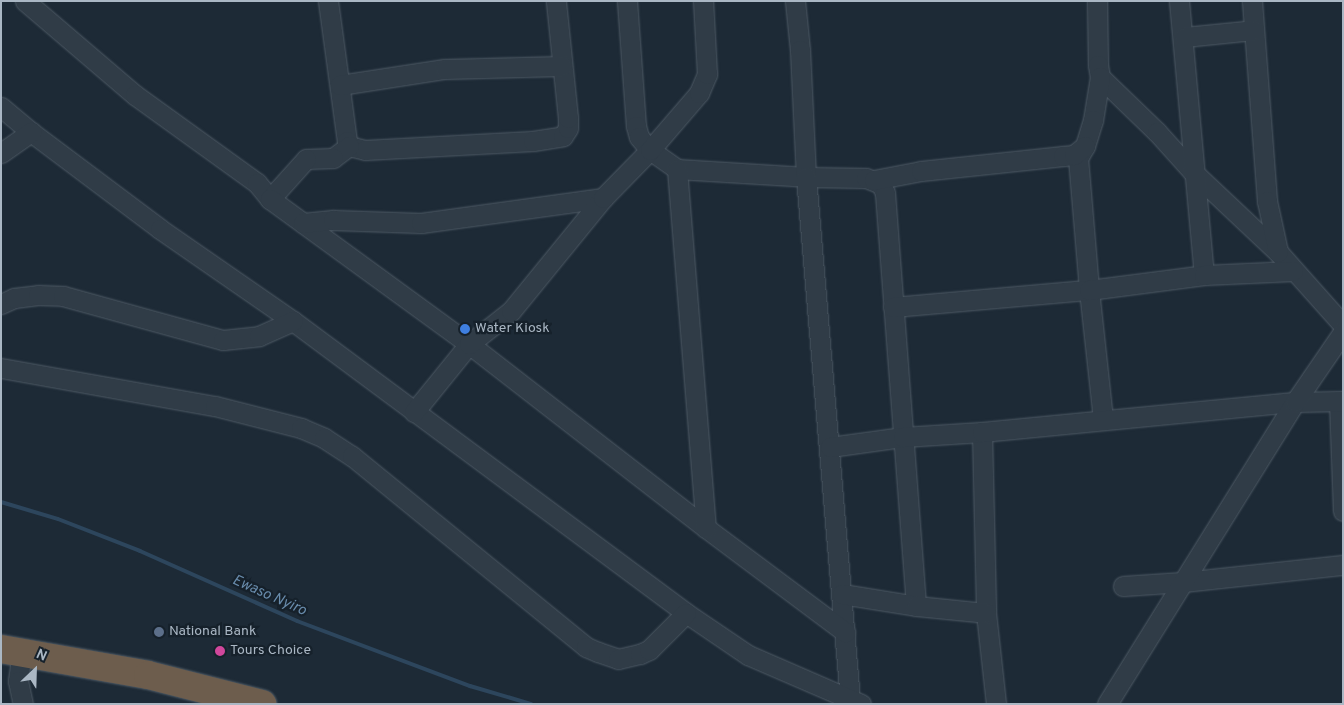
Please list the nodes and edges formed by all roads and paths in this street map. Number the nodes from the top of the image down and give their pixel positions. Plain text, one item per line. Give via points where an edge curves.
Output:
1 (25, 1) edge
2 (328, 1) edge
3 (556, 1) edge
4 (627, 1) edge
5 (703, 1) edge
6 (796, 1) edge
7 (1097, 1) edge
8 (1179, 1) edge
9 (1252, 1) edge
10 (1254, 30) junction
11 (1184, 37) junction
12 (562, 66) junction
13 (1100, 77) junction
14 (340, 85) junction
15 (1, 107) edge
16 (31, 132) junction
17 (349, 146) junction
18 (1085, 146) junction
19 (650, 150) junction
20 (1, 153) edge
21 (677, 169) junction
22 (1193, 172) junction
23 (806, 178) junction
24 (874, 180) junction
25 (603, 198) junction
26 (270, 199) junction
27 (303, 223) junction
28 (1278, 252) junction
29 (1293, 271) junction
30 (1204, 275) junction
31 (1088, 290) junction
32 (1, 304) edge
33 (894, 307) junction
34 (293, 321) junction
35 (1343, 324) edge
36 (1343, 332) edge
37 (469, 344) junction
38 (1, 368) edge
39 (1295, 402) junction
40 (1341, 402) edge
41 (414, 412) junction
42 (1103, 420) junction
43 (982, 432) junction
44 (903, 437) junction
45 (830, 447) junction
46 (1343, 511) edge
47 (706, 528) junction
48 (1343, 565) edge
49 (1183, 582) junction
50 (1123, 586) dead end
51 (842, 594) junction
52 (916, 606) junction
53 (686, 613) junction
54 (986, 613) junction
55 (845, 632) junction
56 (11, 650) edge
57 (856, 702) edge
58 (23, 704) edge
59 (262, 704) edge
60 (996, 704) edge
61 (1107, 704) edge

1 - 26 street via 135,95 257,183
2 - 14 street
3 - 12 street
4 - 19 street via 636,126 639,137
5 - 19 street via 707,57 704,83
6 - 23 street
7 - 13 street
8 - 11 street
9 - 10 street
10 - 11 street
10 - 28 street via 1267,201
11 - 22 street
12 - 14 street via 445,69
12 - 17 street via 568,128 560,138 365,150
13 - 18 street
13 - 22 street
14 - 17 street
15 - 16 street
16 - 20 street
16 - 34 street via 160,229
17 - 26 street via 333,158 306,159
18 - 24 street via 1074,154 1063,156 921,171
18 - 31 street via 1078,158
19 - 21 street
19 - 25 street
21 - 23 street
21 - 47 street
22 - 28 street
22 - 30 street
23 - 24 street
23 - 45 street
24 - 33 street via 885,193
25 - 27 street via 421,223 333,220
25 - 37 street via 511,311
26 - 27 street
27 - 37 street
28 - 29 street
29 - 30 street
29 - 35 street
30 - 31 street
31 - 33 street
31 - 42 street
32 - 34 street via 14,298 63,296 223,340 259,336
33 - 44 street
34 - 41 street
36 - 39 street
37 - 41 street
37 - 47 street
38 - 53 street via 214,406 301,428 324,438 352,456 586,647 598,652 618,658 640,654
39 - 40 street
39 - 42 street
39 - 49 street
40 - 46 street
41 - 53 street
42 - 43 street
43 - 44 street
43 - 54 street
44 - 45 street
44 - 52 street
45 - 51 street
47 - 55 street
48 - 49 street
49 - 50 street
49 - 61 street
51 - 52 street
51 - 55 street
52 - 54 street
53 - 57 street via 748,655
54 - 60 street
55 - 57 street
56 - 58 street
56 - 59 highway via 148,675

